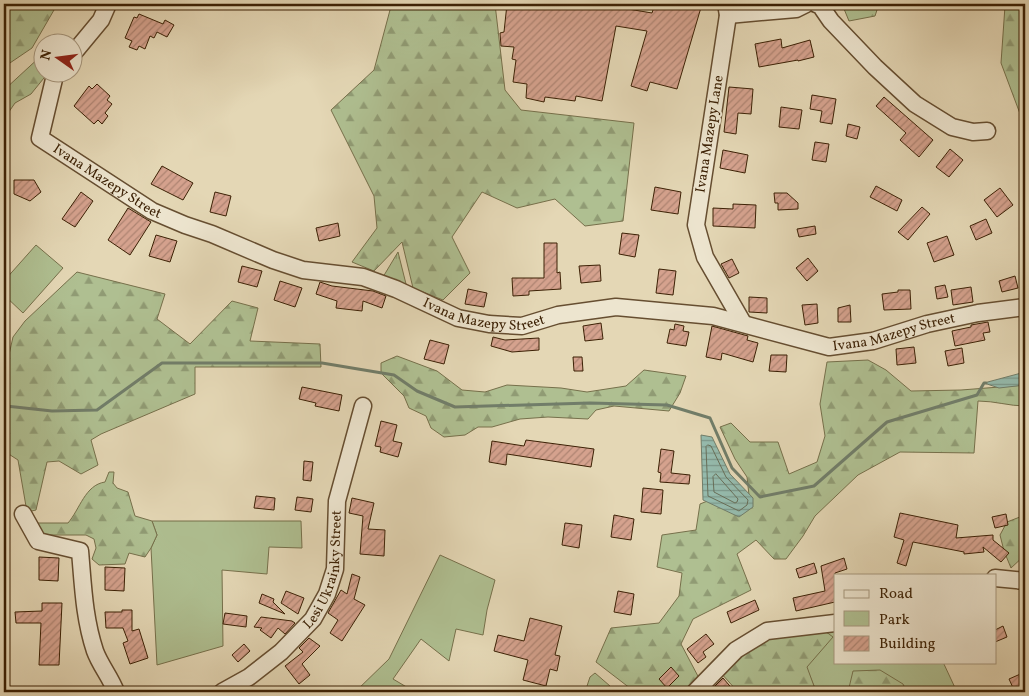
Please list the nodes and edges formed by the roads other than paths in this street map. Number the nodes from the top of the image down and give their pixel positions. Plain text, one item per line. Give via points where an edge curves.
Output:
1 (108, 4) edge
2 (806, 4) edge
3 (816, 4) edge
4 (727, 9) edge
5 (82, 43) edge
6 (54, 82) edge
7 (987, 131) dead end
8 (1025, 307) edge
9 (742, 323) junction
10 (363, 406) dead end
11 (23, 514) dead end
12 (996, 578) edge
13 (1025, 581) edge
14 (834, 623) edge
15 (116, 692) edge
16 (222, 692) edge
17 (695, 692) edge

1 - 5 street via 101,20
2 - 4 street, Ivana Mazepy Lane via 796,9
3 - 7 street via 915,104 952,127 973,132
4 - 9 street, Ivana Mazepy Lane via 696,225 705,257
6 - 9 street, Ivana Mazepy Street via 40,138 152,211 273,260 303,270 363,277 458,318 489,324 522,326 558,315 616,307 714,316
8 - 9 street, Ivana Mazepy Street via 978,313 926,324 873,341 829,347
10 - 16 street, Lesi Ukrainky Street via 337,501 335,569 327,594 314,619 281,652 249,677
11 - 15 street via 38,541 80,551 86,620 96,653
12 - 13 street
14 - 17 street via 767,631 736,650

